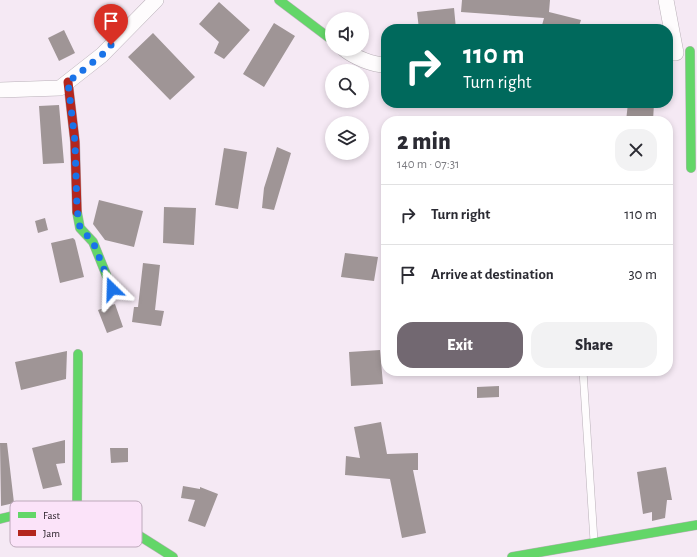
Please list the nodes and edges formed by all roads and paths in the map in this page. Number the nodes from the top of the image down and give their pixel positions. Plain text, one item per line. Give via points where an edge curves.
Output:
1 (156, 0) edge
2 (279, 0) edge
3 (666, 0) edge
4 (325, 35) edge
5 (683, 52) edge
6 (356, 56) edge
7 (381, 65) edge
8 (68, 82) junction
9 (0, 90) edge
10 (691, 168) dead end
11 (112, 289) dead end
12 (78, 354) dead end
13 (583, 376) edge
14 (77, 501) edge
15 (10, 517) edge
16 (0, 519) edge
17 (697, 525) edge
18 (142, 540) edge
19 (594, 543) junction
20 (168, 556) edge
21 (512, 557) edge

1 - 8 street via 102,55
2 - 4 street
3 - 5 street
5 - 10 street
6 - 7 street
8 - 9 street via 60,88
8 - 11 street via 75,142 80,228 93,242
12 - 14 street
13 - 19 lane
15 - 16 street
17 - 19 street
18 - 20 street
19 - 21 street

